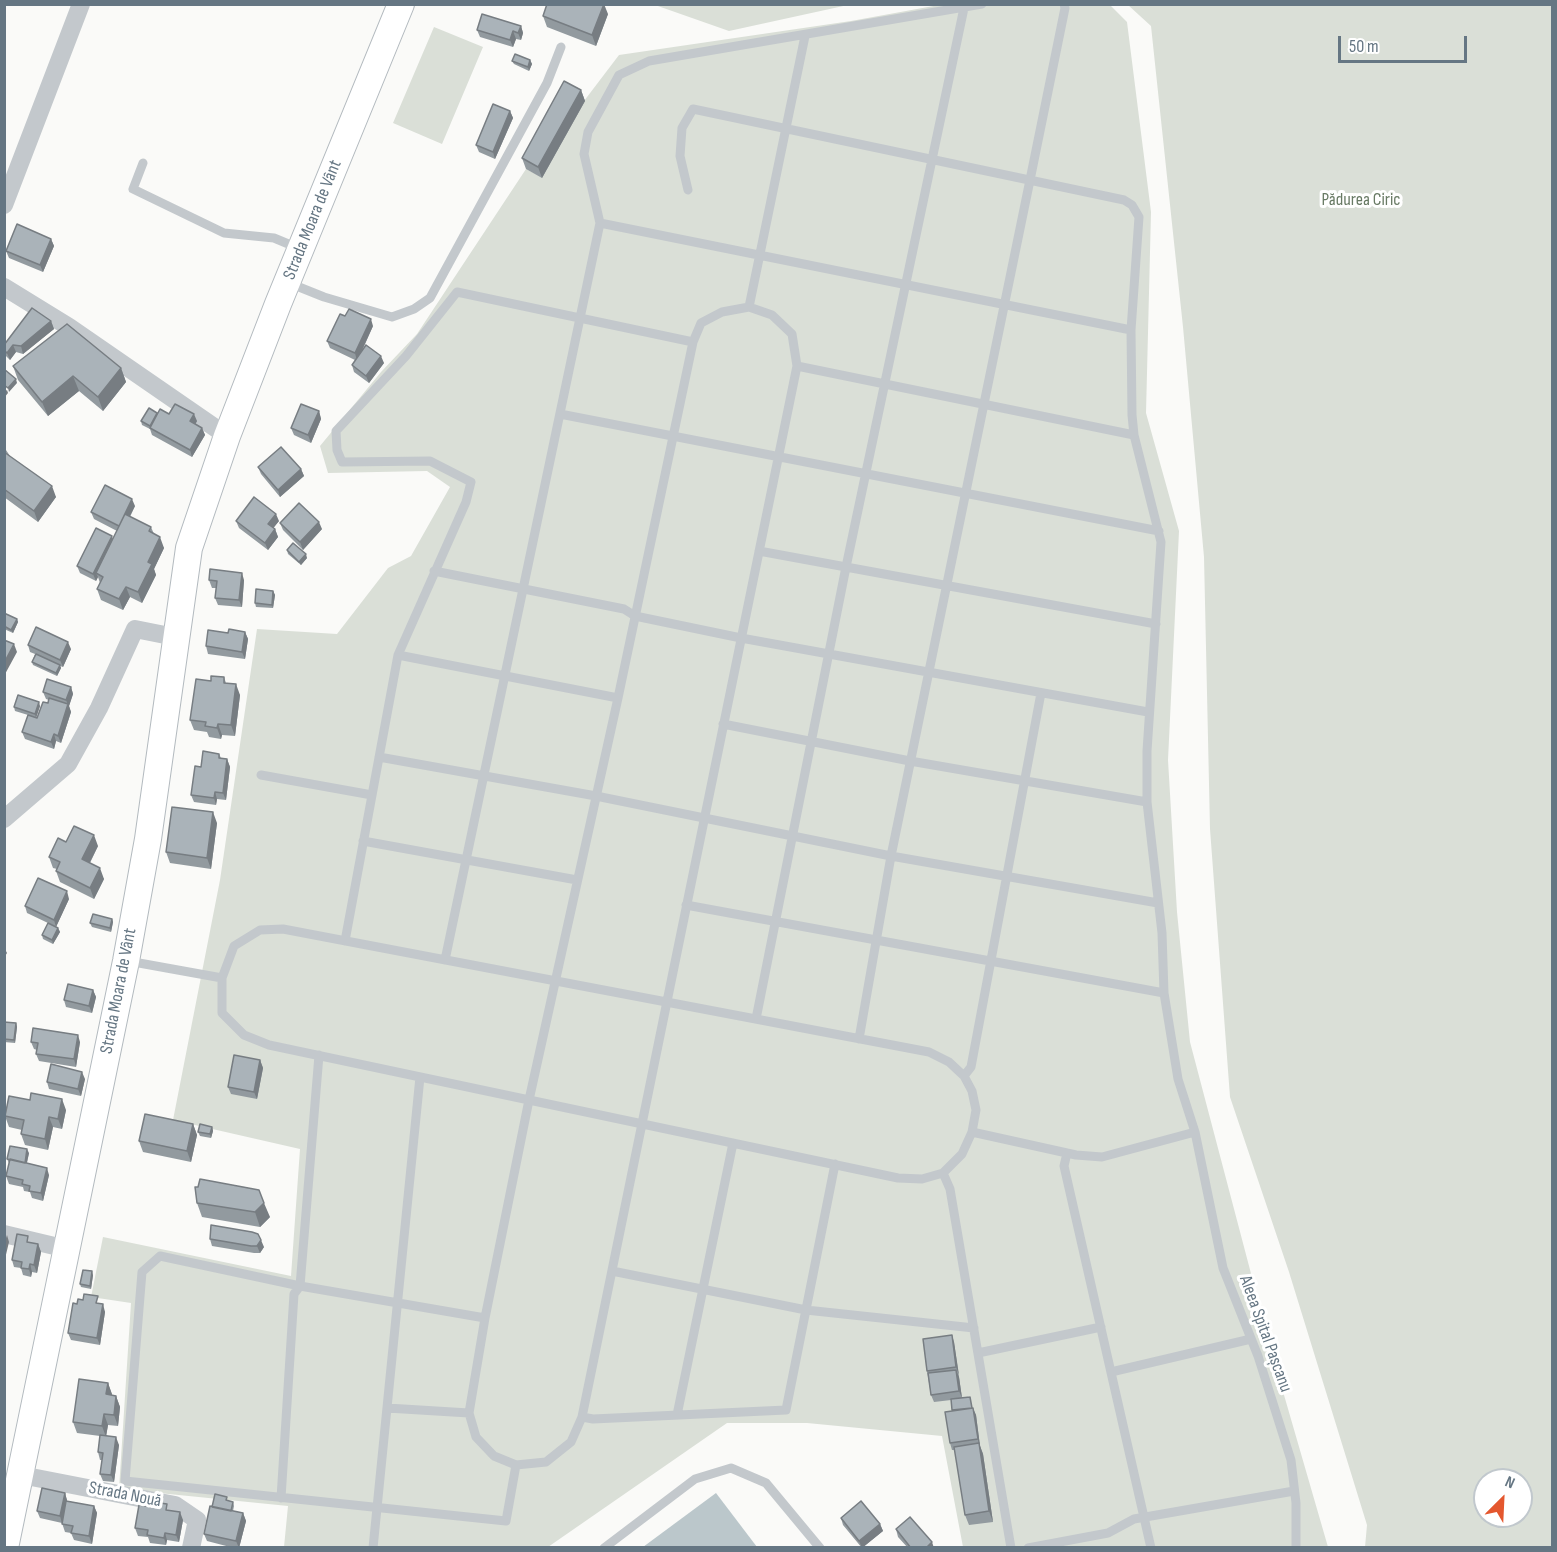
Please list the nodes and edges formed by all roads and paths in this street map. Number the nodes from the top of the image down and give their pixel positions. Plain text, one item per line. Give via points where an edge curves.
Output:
1 (81, 4) edge
2 (401, 4) edge
3 (982, 4) edge
4 (1064, 4) edge
5 (964, 8) junction
6 (805, 36) junction
7 (561, 47) dead end
8 (788, 129) junction
9 (933, 159) junction
10 (143, 163) dead end
11 (1030, 180) junction
12 (688, 190) dead end
13 (4, 205) edge
14 (600, 223) junction
15 (300, 249) junction
16 (761, 255) junction
17 (287, 282) junction
18 (907, 284) junction
19 (4, 287) edge
20 (1004, 304) junction
21 (749, 307) junction
22 (580, 318) junction
23 (1131, 330) junction
24 (693, 342) junction
25 (796, 366) junction
26 (886, 384) junction
27 (984, 404) junction
28 (560, 414) junction
29 (1134, 435) junction
30 (227, 436) junction
31 (673, 436) junction
32 (778, 457) junction
33 (866, 475) junction
34 (965, 494) junction
35 (1159, 531) junction
36 (759, 551) junction
37 (846, 567) junction
38 (434, 571) junction
39 (945, 587) junction
40 (524, 589) junction
41 (635, 616) junction
42 (1156, 624) junction
43 (175, 638) junction
44 (741, 638) junction
45 (829, 654) junction
46 (398, 655) junction
47 (928, 673) junction
48 (505, 676) junction
49 (1041, 693) junction
50 (618, 698) junction
51 (1148, 712) junction
52 (723, 724) junction
53 (810, 742) junction
54 (379, 757) junction
55 (910, 760) junction
56 (261, 775) dead end
57 (484, 775) junction
58 (1025, 781) junction
59 (372, 795) junction
60 (596, 796) junction
61 (1147, 802) junction
62 (4, 819) edge
63 (703, 819) junction
64 (792, 836) junction
65 (363, 841) junction
66 (891, 856) junction
67 (466, 860) junction
68 (1006, 877) junction
69 (577, 880) junction
70 (1158, 903) junction
71 (686, 904) junction
72 (775, 921) junction
73 (345, 941) junction
74 (876, 941) junction
75 (445, 960) junction
76 (126, 961) junction
77 (992, 962) junction
78 (222, 978) junction
79 (555, 981) junction
80 (1164, 993) junction
81 (665, 1002) junction
82 (756, 1019) junction
83 (859, 1039) junction
84 (319, 1055) junction
85 (964, 1076) junction
86 (420, 1077) junction
87 (529, 1100) junction
88 (640, 1124) junction
89 (972, 1132) junction
90 (1195, 1132) junction
91 (733, 1143) junction
92 (1067, 1153) junction
93 (835, 1164) junction
94 (944, 1173) junction
95 (4, 1234) edge
96 (67, 1249) junction
97 (612, 1271) junction
98 (300, 1286) junction
99 (703, 1290) junction
100 (397, 1304) junction
101 (806, 1310) junction
102 (485, 1318) junction
103 (974, 1328) junction
104 (1101, 1328) junction
105 (1251, 1339) junction
106 (978, 1353) junction
107 (1112, 1372) junction
108 (387, 1408) junction
109 (469, 1413) junction
110 (677, 1415) junction
111 (582, 1417) junction
112 (516, 1465) junction
113 (14, 1485) edge
114 (1294, 1491) junction
115 (281, 1498) junction
116 (377, 1507) junction
117 (1145, 1518) junction
118 (5, 1548) edge
119 (191, 1548) edge
120 (373, 1548) edge
121 (604, 1548) edge
122 (820, 1548) edge
123 (1011, 1548) edge
124 (1028, 1548) edge
125 (1151, 1548) edge
126 (1296, 1548) edge

1 - 13 street
2 - 15 main road, Strada Moara de Vânt
3 - 5 lane
4 - 11 lane
5 - 6 lane
5 - 9 lane
6 - 8 lane
6 - 14 lane via 649,61 619,75 588,132 584,154
7 - 17 lane via 547,83 430,298 392,317
8 - 9 lane, Aleea Spital Pașcanu
8 - 12 lane, Aleea Spital Pașcanu via 693,109 682,128 680,156
8 - 16 lane
9 - 11 lane, Aleea Spital Pașcanu
9 - 18 lane
10 - 15 lane via 133,189 224,232 274,238
11 - 20 lane
11 - 23 lane, Aleea Spital Pașcanu via 1132,205 1139,217
14 - 16 lane
14 - 22 lane
15 - 17 main road, Strada Moara de Vânt
16 - 18 lane
16 - 21 lane
17 - 30 main road, Strada Moara de Vânt
18 - 20 lane
18 - 26 lane
19 - 30 street
20 - 23 lane
20 - 27 lane
21 - 24 lane via 722,312 701,323
21 - 25 lane via 772,315 792,334
22 - 24 lane
22 - 28 lane
22 - 38 lane via 457,292 406,356 336,431 342,462 430,461 471,482 466,502
23 - 29 lane, Aleea Spital Pașcanu
24 - 31 lane
25 - 26 lane
25 - 32 lane
26 - 27 lane
26 - 33 lane
27 - 29 lane
27 - 34 lane
28 - 31 lane
28 - 40 lane
29 - 35 lane, Aleea Spital Pașcanu
30 - 43 main road, Strada Moara de Vânt via 189,548
31 - 32 lane
31 - 41 lane
32 - 33 lane
32 - 36 lane
33 - 34 lane
33 - 37 lane
34 - 35 lane
34 - 39 lane
35 - 42 lane, Aleea Spital Pașcanu via 1161,564
36 - 37 lane
36 - 44 lane
37 - 39 lane
37 - 45 lane
38 - 40 lane
38 - 46 lane
39 - 42 lane
39 - 47 lane
40 - 41 lane via 624,609
40 - 48 lane
41 - 44 lane
41 - 50 lane
42 - 51 lane, Aleea Spital Pașcanu
43 - 62 street via 135,629 68,764
43 - 76 main road, Strada Moara de Vânt via 148,839
44 - 45 lane
44 - 52 lane
45 - 47 lane
45 - 53 lane
46 - 48 lane
46 - 54 lane
47 - 49 lane
47 - 55 lane
48 - 50 lane
48 - 57 lane
49 - 51 lane
49 - 58 lane
50 - 60 lane
51 - 61 lane, Aleea Spital Pașcanu
52 - 53 lane
52 - 63 lane
53 - 55 lane
53 - 64 lane
54 - 57 lane
54 - 59 lane
55 - 58 lane
55 - 66 lane
56 - 59 lane
57 - 60 lane
57 - 67 lane
58 - 61 lane
58 - 68 lane
59 - 65 lane
60 - 63 lane
60 - 69 lane
61 - 70 lane, Aleea Spital Pașcanu
63 - 64 lane
63 - 71 lane
64 - 66 lane
64 - 72 lane
65 - 67 lane
65 - 73 lane
66 - 68 lane
66 - 74 lane
67 - 69 lane
67 - 75 lane
68 - 70 lane
68 - 77 lane
69 - 79 lane
70 - 80 lane, Aleea Spital Pașcanu
71 - 72 lane
71 - 81 lane
72 - 74 lane
72 - 82 lane
73 - 75 lane
73 - 78 lane via 283,929 260,930 234,946
74 - 77 lane
74 - 83 lane
75 - 79 lane
76 - 78 lane
76 - 96 main road, Strada Moara de Vânt
77 - 80 lane
77 - 85 lane via 971,1068
78 - 84 lane via 222,1013 244,1035 269,1045
79 - 81 lane
79 - 87 lane
80 - 90 lane, Aleea Spital Pașcanu via 1178,1079
81 - 82 lane
81 - 88 lane
82 - 83 lane
83 - 85 lane via 930,1053 949,1062
84 - 86 lane
84 - 98 lane
85 - 89 lane via 976,1110
86 - 87 lane
86 - 100 lane
87 - 88 lane
87 - 102 lane
88 - 91 lane
88 - 97 lane
89 - 92 lane
89 - 94 lane via 962,1154
90 - 92 lane via 1102,1157
90 - 105 lane, Aleea Spital Pașcanu via 1223,1268
91 - 93 lane
91 - 99 lane
92 - 104 lane via 1064,1166
93 - 94 lane via 898,1178 922,1179
93 - 101 lane
94 - 103 lane
95 - 96 street
96 - 113 main road, Strada Moara de Vânt
97 - 99 lane
97 - 111 lane
98 - 100 lane
98 - 115 lane via 294,1294
98 - 115 lane via 160,1256 142,1272 125,1481
99 - 101 lane
99 - 110 lane
100 - 102 lane
100 - 108 lane
101 - 103 lane
101 - 110 lane via 786,1410
102 - 109 lane
103 - 106 lane
104 - 106 lane
104 - 107 lane
105 - 107 lane
105 - 114 lane, Aleea Spital Pașcanu via 1290,1461
106 - 123 lane
107 - 117 lane
108 - 109 lane
108 - 116 lane
109 - 112 lane via 476,1437 494,1456
110 - 111 lane
111 - 112 lane via 571,1442 546,1462
112 - 116 lane via 506,1521
113 - 118 main road, Strada Moara de Vânt
113 - 119 street, Strada Nouă via 175,1505 197,1520
114 - 117 lane
114 - 126 lane, Aleea Spital Pașcanu
115 - 116 lane
116 - 120 lane
117 - 124 lane via 1134,1519 1108,1533
117 - 125 lane
121 - 122 lane via 695,1479 731,1468 765,1483

